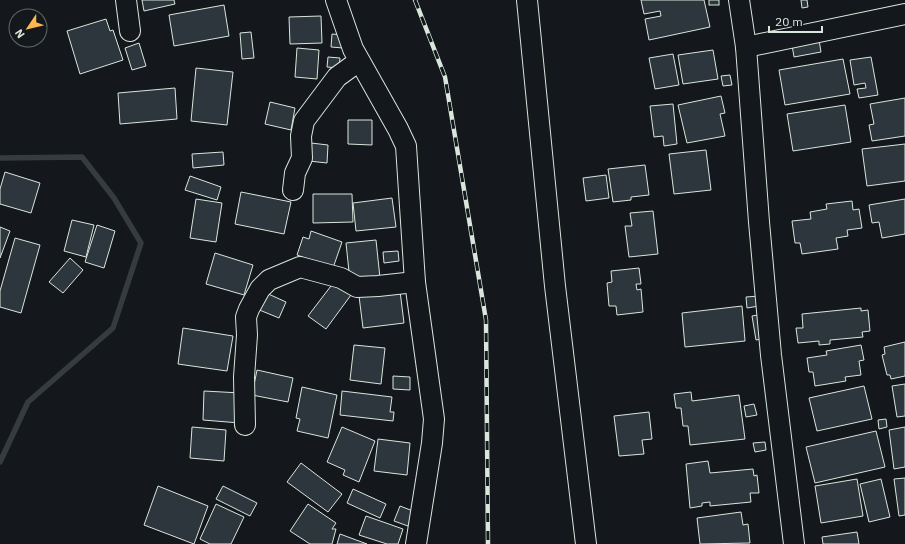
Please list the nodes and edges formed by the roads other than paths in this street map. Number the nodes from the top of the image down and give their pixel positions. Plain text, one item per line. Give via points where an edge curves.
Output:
1 (126, 0) edge
2 (336, 0) edge
3 (527, 0) edge
4 (739, 0) edge
5 (905, 14) edge
6 (130, 31) dead end
7 (746, 47) junction
8 (359, 60) junction
9 (293, 190) dead end
10 (414, 282) junction
11 (245, 425) dead end
12 (416, 544) edge
13 (586, 544) edge
14 (794, 544) edge

1 - 6 street
2 - 8 street
3 - 13 street via 555,286
4 - 7 street
5 - 7 street
7 - 14 street via 771,356
8 - 9 street via 337,77 304,121 301,136 302,158 295,173
8 - 10 street via 406,146
10 - 11 street via 357,287 341,278 300,267 269,280 260,289 246,318
10 - 12 street via 434,419

